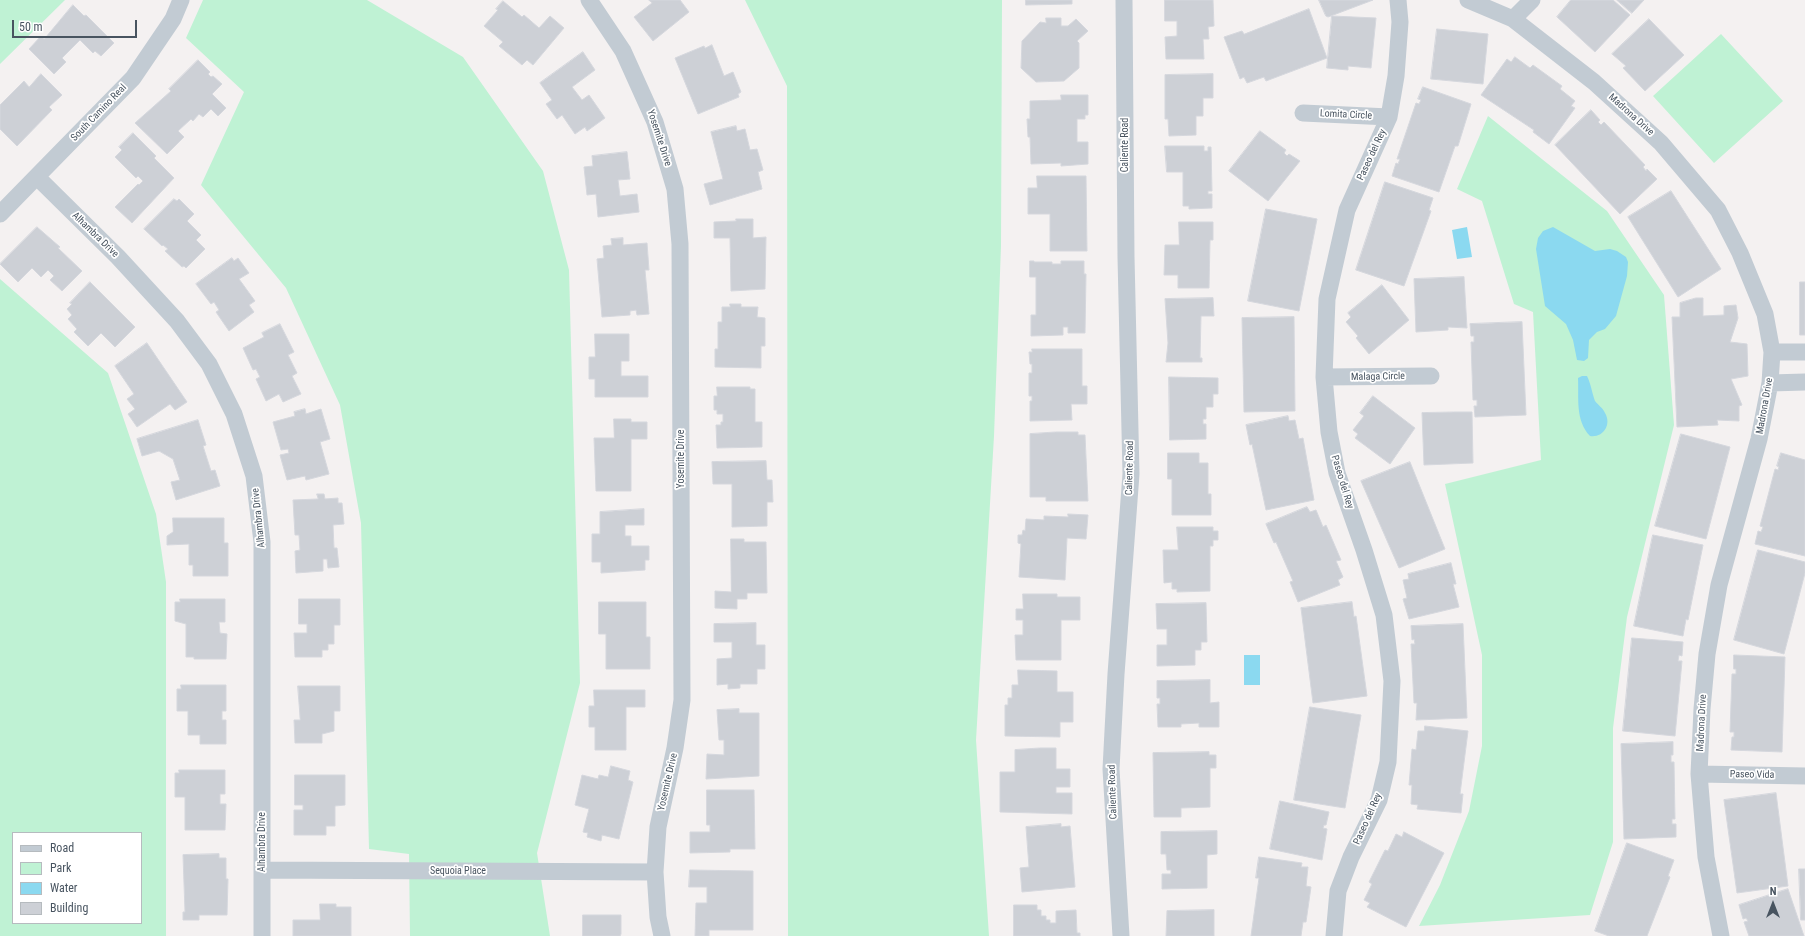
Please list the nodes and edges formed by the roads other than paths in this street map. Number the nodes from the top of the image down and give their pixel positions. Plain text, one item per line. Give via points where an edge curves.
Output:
1 (181, 0) edge
2 (589, 0) edge
3 (1124, 0) edge
4 (1398, 0) edge
5 (1468, 0) edge
6 (1532, 0) edge
7 (1513, 19) junction
8 (1303, 113) dead end
9 (1389, 117) junction
10 (37, 178) junction
11 (0, 214) edge
12 (1772, 352) junction
13 (1805, 352) edge
14 (1432, 376) dead end
15 (1324, 377) junction
16 (1805, 382) edge
17 (1770, 383) junction
18 (1699, 774) junction
19 (1805, 776) edge
20 (262, 870) junction
21 (655, 872) junction
22 (262, 936) edge
23 (662, 936) edge
24 (1121, 936) edge
25 (1334, 936) edge
26 (1719, 936) edge

1 - 10 street, South Camino Real via 173,19 133,78
2 - 21 street, Yosemite Drive via 623,50 655,122 675,189 680,244 682,700 676,748 658,827
3 - 24 street, Caliente Road via 1131,474 1111,769
4 - 9 street, Paseo del Rey via 1400,22 1396,76
5 - 7 street, Madrona Drive
6 - 7 street
7 - 12 street, Madrona Drive via 1594,82 1661,143 1718,210 1740,253 1765,314
8 - 9 street, Lomita Circle
9 - 15 street, Paseo del Rey via 1347,210 1327,299
10 - 11 street, South Camino Real
10 - 20 street, Alhambra Drive via 118,257 177,321 209,364 234,414 254,476 262,542
12 - 13 street
12 - 17 street, Madrona Drive
14 - 15 street, Malaga Circle
15 - 25 street, Paseo del Rey via 1329,432 1337,473 1384,615 1392,681 1386,769 1379,800 1351,857 1338,891
16 - 17 street
17 - 18 street, Madrona Drive via 1759,439 1719,585 1707,654
18 - 19 street, Paseo Vida
18 - 26 street, Madrona Drive via 1706,857
20 - 21 street, Sequoia Place
20 - 22 street, Alhambra Drive
21 - 23 street, Yosemite Drive

